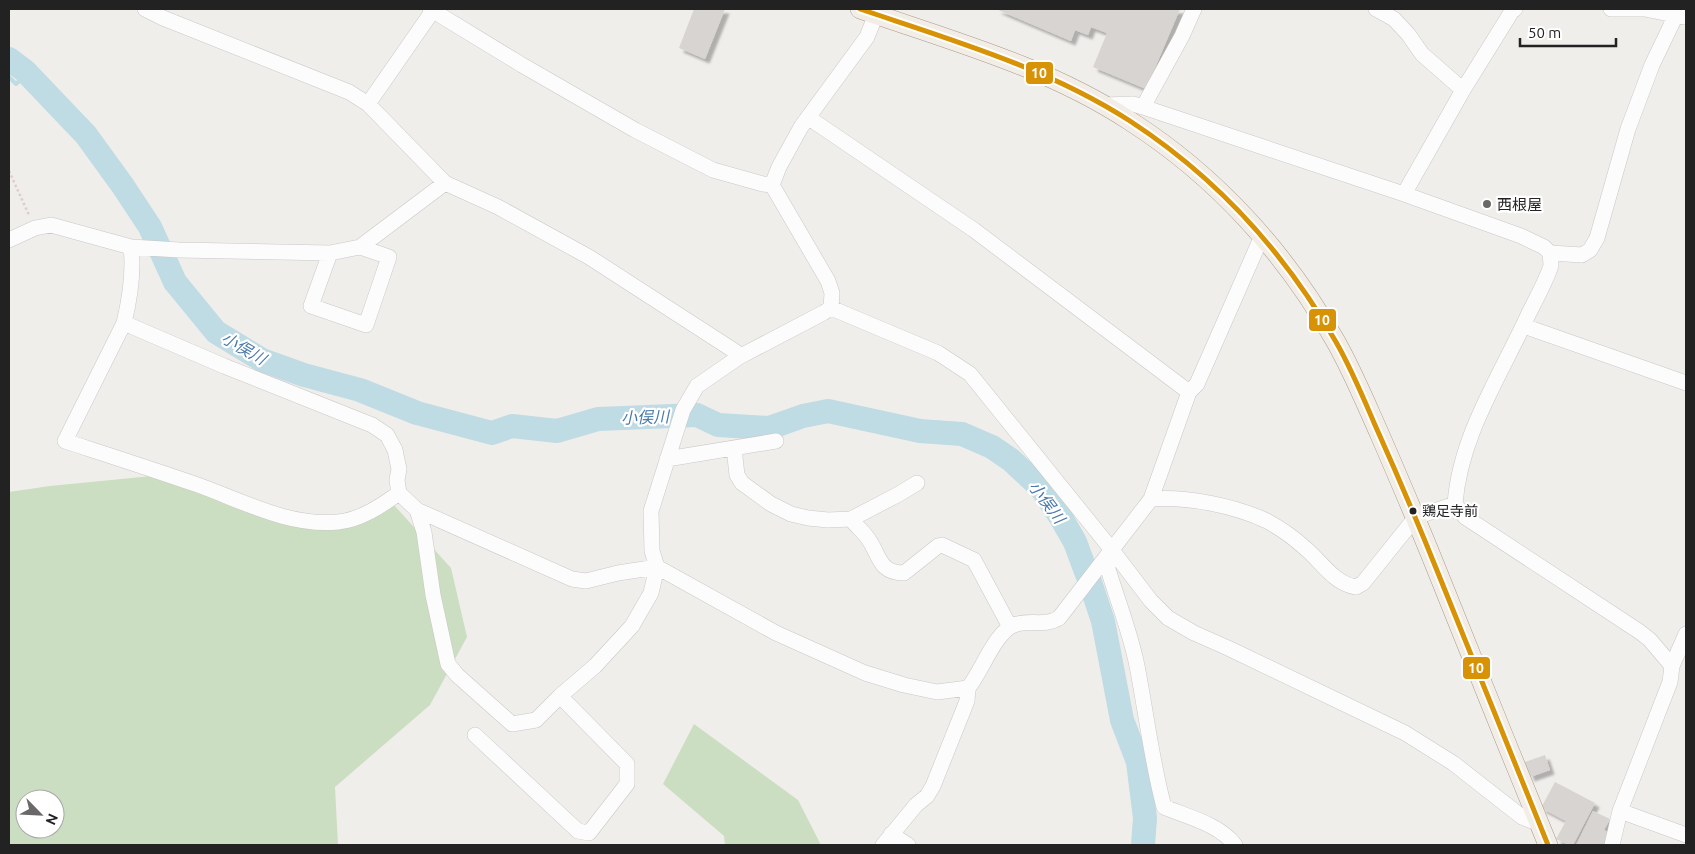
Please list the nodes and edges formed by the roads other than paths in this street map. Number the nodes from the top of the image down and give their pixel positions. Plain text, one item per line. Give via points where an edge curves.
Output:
1 (145, 9) edge
2 (432, 9) edge
3 (1194, 9) edge
4 (1376, 9) edge
5 (1515, 9) edge
6 (1612, 9) edge
7 (868, 12) edge
8 (165, 13) edge
9 (1681, 16) edge
10 (1463, 90) junction
11 (368, 104) junction
12 (1105, 105) junction
13 (1143, 107) junction
14 (809, 118) junction
15 (445, 183) junction
16 (772, 185) junction
17 (1404, 194) junction
18 (1262, 236) junction
19 (9, 240) edge
20 (133, 247) junction
21 (360, 247) junction
22 (1550, 253) junction
23 (330, 254) junction
24 (831, 308) junction
25 (124, 322) junction
26 (1524, 326) junction
27 (739, 357) junction
28 (1686, 383) edge
29 (1189, 392) junction
30 (776, 441) dead end
31 (734, 448) junction
32 (667, 459) junction
33 (917, 483) dead end
34 (399, 493) junction
35 (1151, 499) junction
36 (1455, 504) junction
37 (418, 510) junction
38 (1416, 517) junction
39 (851, 519) junction
40 (1106, 558) junction
41 (657, 567) junction
42 (1010, 627) junction
43 (1686, 634) edge
44 (1672, 666) junction
45 (968, 688) junction
46 (560, 696) junction
47 (475, 735) dead end
48 (1620, 811) junction
49 (1538, 820) junction
50 (1686, 835) edge
51 (887, 840) edge
52 (908, 845) edge
53 (1236, 845) edge
54 (1548, 845) edge
55 (1612, 845) edge

1 - 8 street
2 - 11 street
2 - 16 street via 522,66 674,150 714,170
3 - 13 street
4 - 10 street via 1394,20 1422,54
5 - 10 street
6 - 9 street via 1645,9
7 - 12 main road via 1006,60
7 - 14 street via 867,37
8 - 11 street via 349,92
9 - 22 street via 1652,65 1628,129 1597,238 1590,250 1582,255
10 - 17 street
11 - 15 street
12 - 13 street via 1134,104
12 - 18 main road via 1156,138 1201,173
13 - 17 street
14 - 16 street via 801,126
14 - 29 street via 974,230
15 - 21 street
15 - 27 street via 498,207 589,257
16 - 24 street via 828,281 832,293
17 - 22 street via 1522,236
18 - 29 street via 1197,384
18 - 38 main road via 1304,290 1336,340
19 - 20 street via 35,228 51,225
20 - 23 street
20 - 25 street
21 - 23 street
21 - 23 street via 389,257 366,325 311,306
22 - 26 street via 1551,266
24 - 27 street
24 - 40 street via 938,353 970,374
25 - 34 street via 372,425 387,435 395,450
25 - 34 street via 65,441 298,521 347,520 376,508
26 - 28 street
26 - 36 street via 1461,461
27 - 32 street via 698,386 689,398
29 - 35 street
30 - 31 street
31 - 32 street
31 - 39 street via 737,475 742,483 771,504 808,518
32 - 41 street via 651,511 652,551
33 - 39 street
34 - 37 street
35 - 38 street via 1197,501 1268,522 1305,548 1338,581 1356,587 1363,583
35 - 40 street
36 - 38 street
36 - 44 street via 1465,516 1640,632
37 - 41 street via 572,579 586,581
37 - 46 street via 448,664 512,724 536,720
38 - 49 main road
39 - 42 street via 869,539 882,564 896,573 904,573 942,545 974,560
40 - 42 street via 1059,618 1051,623
40 - 49 street via 1168,618 1405,733 1453,763 1522,817
40 - 53 street via 1136,662 1164,807 1216,828
41 - 45 street via 776,634 865,673 937,692
41 - 46 street via 651,593 632,626 595,666
42 - 45 street via 996,641
43 - 44 street
44 - 48 street via 1670,682
45 - 51 street via 967,701 933,786
46 - 47 street via 627,764 627,784 589,833 578,831
48 - 50 street
48 - 55 street
49 - 54 main road
51 - 52 street

